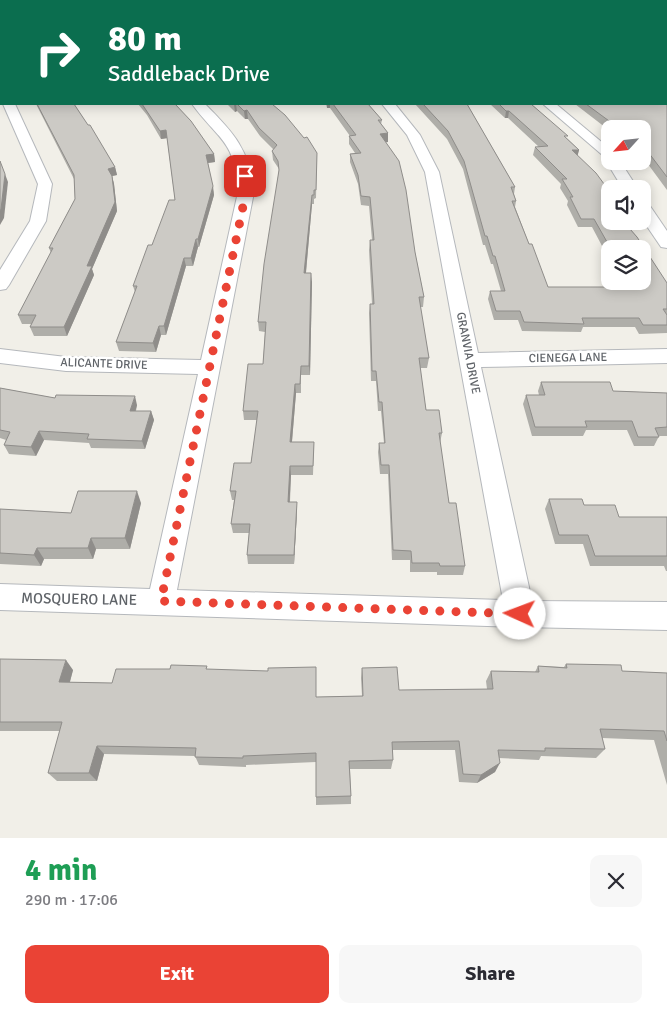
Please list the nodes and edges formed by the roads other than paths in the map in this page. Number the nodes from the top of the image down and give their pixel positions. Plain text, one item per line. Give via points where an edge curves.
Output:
1 (9, 105) edge
2 (199, 105) edge
3 (389, 105) edge
4 (550, 105) edge
5 (601, 148) edge
6 (651, 219) edge
7 (667, 243) edge
8 (0, 285) edge
9 (0, 356) edge
10 (667, 356) edge
11 (470, 360) junction
12 (209, 367) junction
13 (0, 597) edge
14 (161, 601) junction
15 (520, 614) junction
16 (667, 616) edge

1 - 8 street via 45,184 38,221
2 - 12 street via 236,146 242,160 246,192
3 - 11 street, GRANVIA DRIVE via 402,117 421,146 432,172
4 - 5 street
6 - 7 street
9 - 12 street, ALICANTE DRIVE via 66,364
10 - 11 street, CIENEGA LANE
11 - 15 street, GRANVIA DRIVE
12 - 14 street
13 - 14 street, MOSQUERO LANE
14 - 15 street, MOSQUERO LANE
15 - 16 street, MOSQUERO LANE

